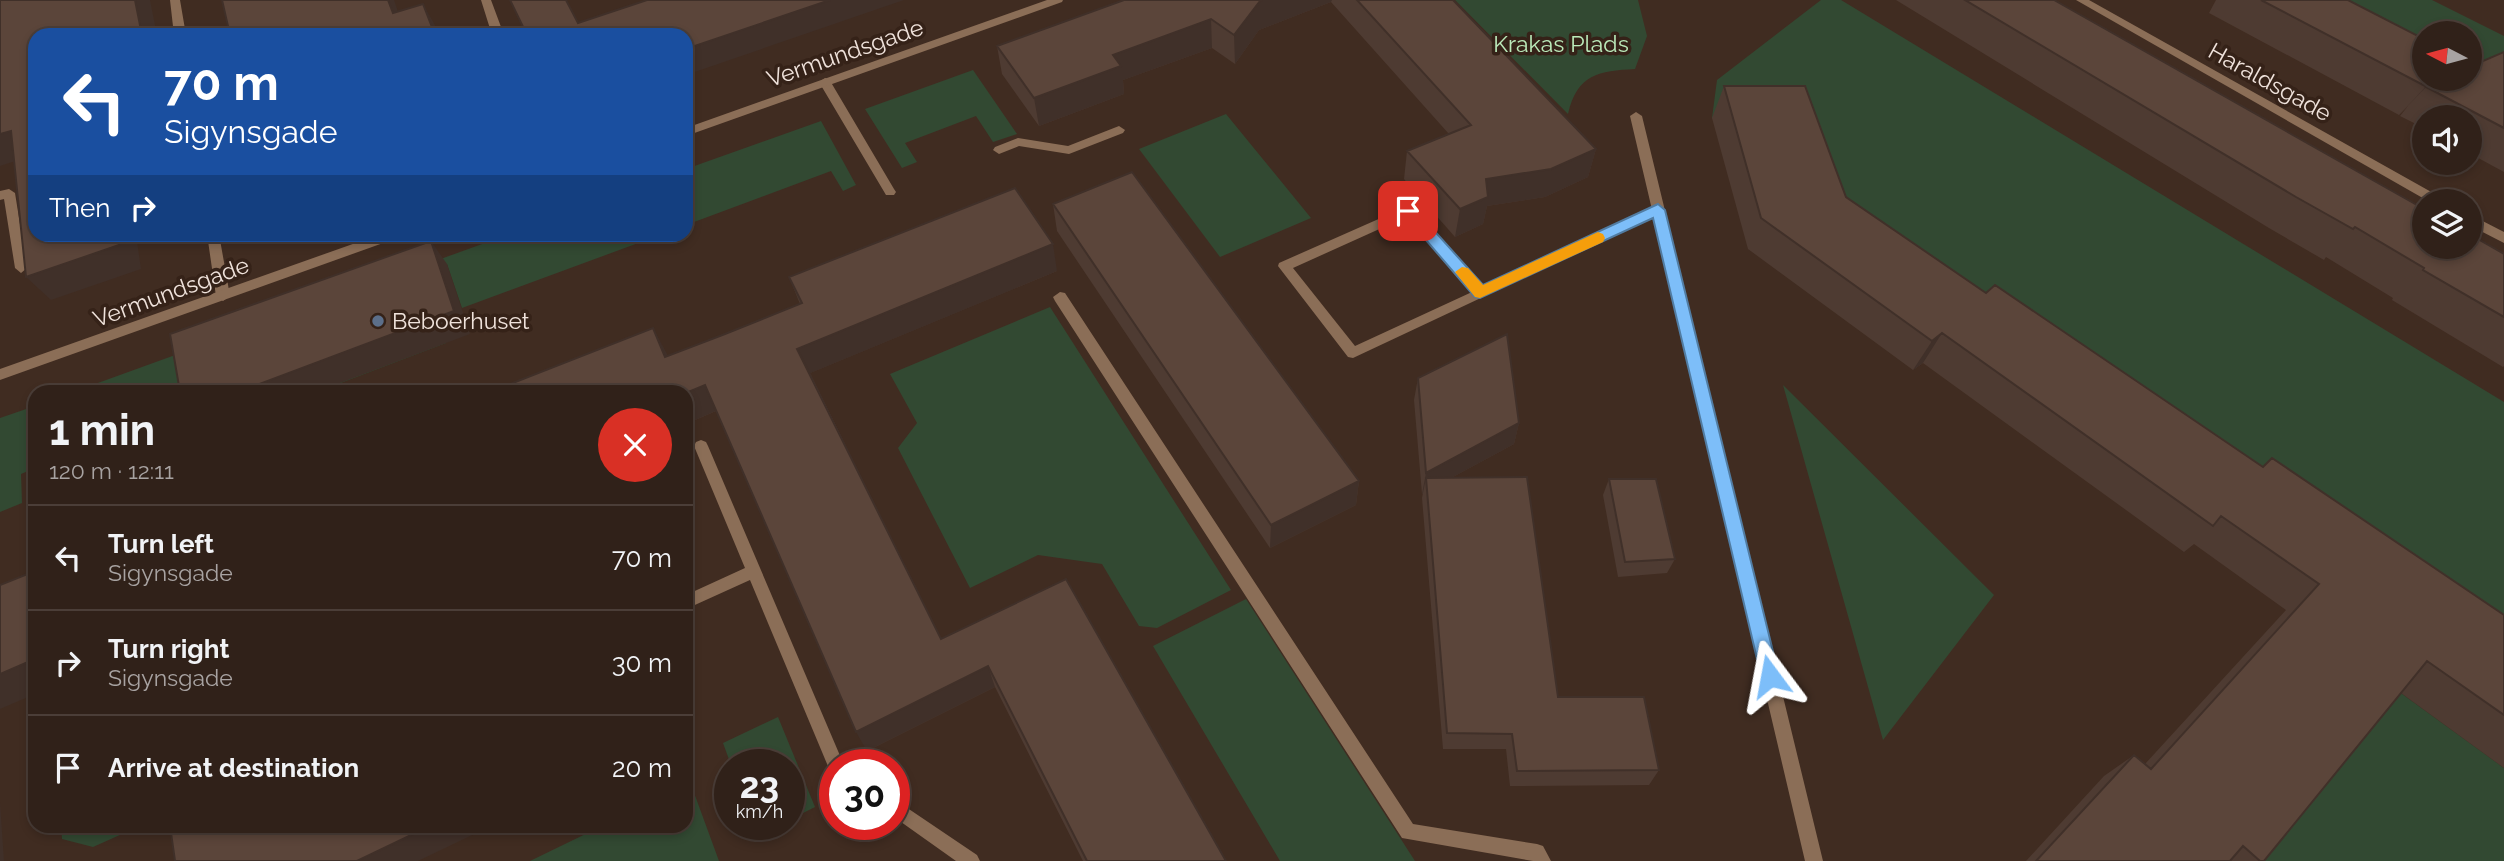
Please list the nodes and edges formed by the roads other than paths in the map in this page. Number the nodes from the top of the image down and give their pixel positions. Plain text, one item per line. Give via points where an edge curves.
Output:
1 (175, 0) edge
2 (486, 0) edge
3 (1058, 0) edge
4 (2081, 0) edge
5 (179, 28) edge
6 (496, 28) edge
7 (825, 82) junction
8 (1636, 116) dead end
9 (693, 129) edge
10 (1119, 131) dead end
11 (999, 150) dead end
12 (2417, 189) edge
13 (890, 191) dead end
14 (0, 196) edge
15 (1658, 210) junction
16 (2482, 226) edge
17 (2504, 238) edge
18 (214, 242) edge
19 (374, 242) edge
20 (21, 268) edge
21 (1480, 293) junction
22 (223, 296) junction
23 (1060, 297) dead end
24 (0, 375) edge
25 (701, 446) dead end
26 (754, 571) junction
27 (693, 599) edge
28 (829, 749) edge
29 (910, 818) edge
30 (971, 861) edge
31 (1542, 861) edge
32 (1814, 861) edge

1 - 5 street
2 - 6 street
3 - 7 street, Vermundsgade
4 - 12 street, Haraldsgade
7 - 9 street, Vermundsgade
7 - 13 street
8 - 15 street
10 - 11 street via 1069,150 1018,142
14 - 20 street via 9,192
15 - 21 street
15 - 32 street
16 - 17 street
18 - 22 street
19 - 22 street, Vermundsgade
21 - 21 street via 1353,353 1284,266 1408,211
22 - 24 street, Vermundsgade
23 - 31 street via 1408,832 1536,852
25 - 26 street
26 - 27 street
26 - 28 street
29 - 30 street

